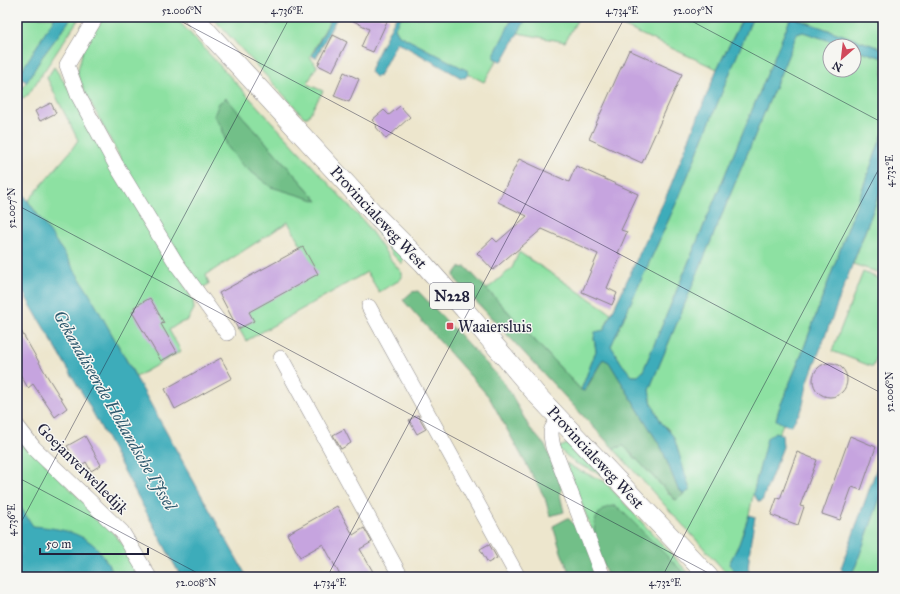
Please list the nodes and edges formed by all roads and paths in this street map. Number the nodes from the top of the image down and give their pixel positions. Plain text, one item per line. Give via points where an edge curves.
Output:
1 (96, 17) edge
2 (194, 17) edge
3 (369, 307) dead end
4 (227, 333) dead end
5 (281, 358) dead end
6 (560, 419) junction
7 (17, 426) edge
8 (149, 577) edge
9 (401, 577) edge
10 (518, 577) edge
11 (603, 577) edge
12 (709, 577) edge

1 - 4 street via 67,64 78,95 116,166 176,263
2 - 6 main road, Provincialeweg West / N228 via 433,275
3 - 10 street
5 - 9 street
6 - 11 street via 552,426 553,447
6 - 12 main road, Provincialeweg West / N228
7 - 8 street, Goejanverwelledijk via 34,448 122,532

